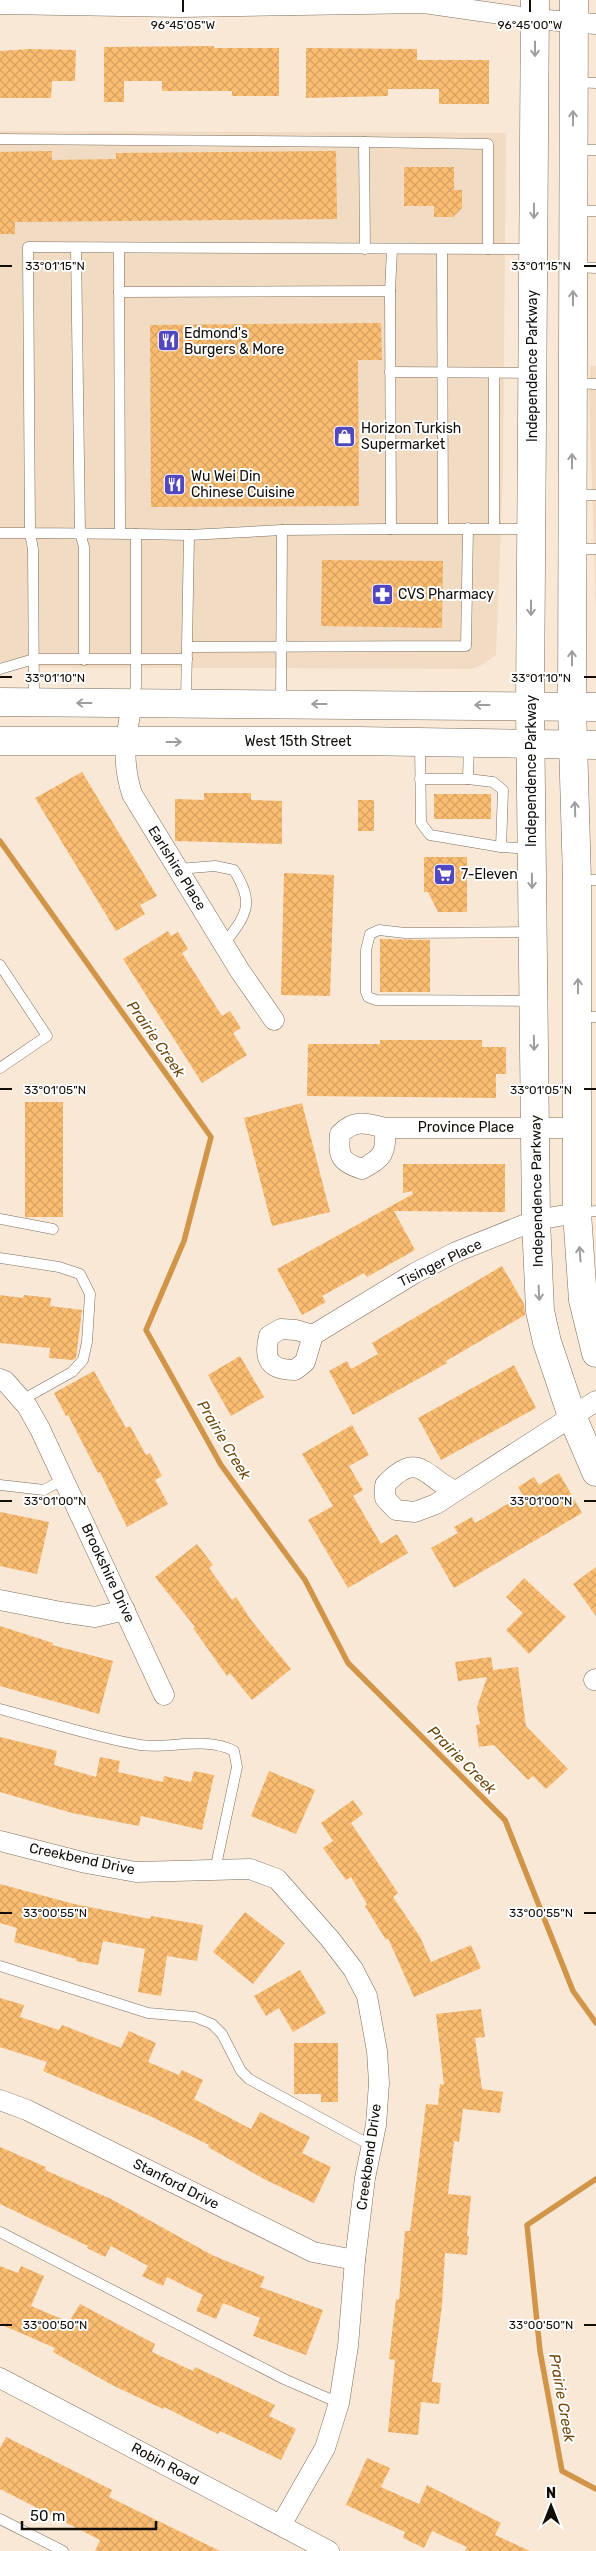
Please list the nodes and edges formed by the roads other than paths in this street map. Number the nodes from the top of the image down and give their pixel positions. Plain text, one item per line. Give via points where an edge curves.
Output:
1 (0, 4) edge
2 (535, 10) edge
3 (581, 16) edge
4 (585, 82) edge
5 (0, 139) edge
6 (364, 142) junction
7 (584, 150) edge
8 (584, 211) edge
9 (76, 248) junction
10 (119, 248) junction
11 (365, 249) junction
12 (392, 249) junction
13 (442, 249) junction
14 (488, 249) junction
15 (533, 254) junction
16 (580, 264) edge
17 (390, 291) junction
18 (119, 292) junction
19 (390, 372) junction
20 (442, 373) junction
21 (494, 373) junction
22 (532, 373) junction
23 (584, 383) edge
24 (531, 492) junction
25 (584, 495) edge
26 (443, 528) junction
27 (468, 528) junction
28 (494, 528) junction
29 (391, 529) junction
30 (531, 529) junction
31 (282, 530) junction
32 (120, 532) junction
33 (0, 533) edge
34 (30, 533) junction
35 (80, 533) junction
36 (136, 534) junction
37 (189, 535) junction
38 (584, 549) edge
39 (280, 646) junction
40 (189, 647) junction
41 (34, 659) junction
42 (136, 659) junction
43 (187, 659) junction
44 (84, 660) junction
45 (0, 669) edge
46 (0, 702) edge
47 (34, 702) junction
48 (132, 702) junction
49 (186, 703) junction
50 (281, 704) junction
51 (530, 706) junction
52 (584, 707) edge
53 (0, 741) edge
54 (125, 742) junction
55 (420, 742) junction
56 (469, 742) junction
57 (531, 745) junction
58 (584, 745) edge
59 (420, 779) junction
60 (468, 779) junction
61 (501, 848) junction
62 (532, 849) junction
63 (178, 869) junction
64 (586, 880) edge
65 (533, 932) junction
66 (224, 944) junction
67 (0, 965) edge
68 (534, 1008) junction
69 (587, 1017) edge
70 (274, 1020) dead end
71 (0, 1068) edge
72 (535, 1126) junction
73 (385, 1128) dead end
74 (576, 1128) junction
75 (586, 1212) edge
76 (0, 1219) edge
77 (536, 1220) junction
78 (53, 1229) dead end
79 (0, 1258) edge
80 (313, 1335) dead end
81 (596, 1353) edge
82 (0, 1379) edge
83 (22, 1400) junction
84 (596, 1401) edge
85 (572, 1416) junction
86 (596, 1472) edge
87 (64, 1479) junction
88 (0, 1485) edge
89 (455, 1491) dead end
90 (0, 1600) edge
91 (125, 1610) junction
92 (164, 1695) dead end
93 (0, 1708) edge
94 (0, 1840) edge
95 (215, 1870) junction
96 (0, 1966) edge
97 (0, 2100) edge
98 (372, 2146) junction
99 (0, 2232) edge
100 (355, 2260) junction
101 (0, 2378) edge
102 (339, 2403) junction
103 (0, 2519) edge
104 (281, 2525) junction
105 (63, 2551) edge
106 (329, 2551) edge

1 - 2 street via 181,7 424,3
2 - 3 street
2 -> 15 main road, Independence Parkway
3 - 4 main road
7 -> 4 main road
5 - 6 lane
6 - 11 lane
6 - 14 lane via 488,144
7 - 8 main road
8 - 16 main road
9 - 10 lane
9 - 34 lane via 28,247
9 - 35 lane
10 - 11 lane
10 - 18 lane
11 - 12 lane
12 - 13 lane
12 - 17 lane
13 - 14 lane
13 - 20 lane
14 - 15 lane
15 - 16 main road
15 - 22 main road, Independence Parkway
23 -> 16 main road
17 - 18 lane
17 - 19 lane
18 - 32 lane
19 - 20 lane
19 - 29 lane
20 - 21 lane
20 - 26 lane
21 - 22 lane
21 - 28 lane
22 - 24 main road, Independence Parkway
25 -> 23 main road
24 - 25 main road
24 - 30 main road, Independence Parkway
25 - 38 main road
26 - 27 lane
26 - 29 lane
27 - 28 lane
27 - 39 lane via 466,646
28 - 30 lane
29 - 31 lane
30 -> 51 main road, Independence Parkway
31 - 37 lane
31 - 39 lane
32 - 35 lane
32 - 36 lane
33 - 34 lane
34 - 35 lane
34 - 41 lane
35 - 44 lane via 84,547
36 - 37 lane
36 - 42 lane
37 - 40 lane
52 -> 38 main road
39 - 40 lane
39 - 50 lane
40 - 43 lane
41 - 44 lane
41 - 45 lane
41 - 47 lane
42 - 43 lane
42 - 44 lane
42 - 48 lane via 136,686
43 - 49 lane
46 - 47 main road
48 -> 47 main road
48 - 49 main road
48 - 54 street, Earlshire Place
49 - 50 main road
51 -> 50 main road
51 - 52 main road
51 - 57 main road, Independence Parkway
52 - 58 main road
53 - 54 main road, West 15th Street
54 -> 55 main road, West 15th Street
54 - 63 street, Earlshire Place via 125,770 132,794
55 - 56 main road, West 15th Street
55 - 59 lane
56 - 57 main road, West 15th Street
56 - 60 lane
57 - 58 main road, West 15th Street
57 - 62 main road, Independence Parkway
64 -> 58 main road
59 - 60 lane
59 - 61 lane via 422,824 430,835
60 - 61 lane via 493,782 503,790
61 - 62 lane
62 -> 65 main road, Independence Parkway
63 - 66 street, Earlshire Place
63 - 66 lane via 215,866 234,870 245,888 247,905 240,924
69 -> 64 main road
65 - 68 main road, Independence Parkway
65 - 68 lane via 379,930 370,934 366,950 366,992 368,997 376,1000
66 - 70 street, Earlshire Place
67 - 71 lane via 47,1036
68 - 69 main road
68 -> 72 main road, Independence Parkway
69 - 74 main road
72 - 73 street, Province Place
72 - 74 street, Province Place
72 - 77 main road, Independence Parkway
74 - 75 main road
75 - 77 street, Tisinger Place
81 -> 75 main road via 583,1300
76 - 78 lane
77 - 80 street, Tisinger Place via 423,1269
77 -> 85 main road, Independence Parkway via 540,1311 554,1367
79 - 83 lane via 59,1267 80,1274 90,1294 83,1360 72,1372
82 - 83 street, Brookshire Drive
83 - 87 street, Brookshire Drive via 40,1428
84 - 85 street
85 - 86 main road, Independence Parkway
85 - 89 street
87 - 88 lane via 44,1490
87 - 91 street, Brookshire Drive
90 - 91 street via 95,1616
91 - 92 street, Brookshire Drive
93 - 95 lane via 141,1745 213,1744 234,1751 237,1767
94 - 95 street, Creekbend Drive via 86,1863 136,1872
95 - 98 street, Creekbend Drive via 250,1868 277,1879 353,1969 367,1996 377,2050 379,2083
96 - 98 lane via 148,2014 195,2017 212,2024 222,2034 241,2071 249,2079
97 - 100 street, Stanford Drive via 313,2252
98 - 100 street, Creekbend Drive
99 - 102 lane via 284,2379
100 - 102 street, Creekbend Drive via 348,2346
101 - 104 street, Robin Road
102 - 104 street, Creekbend Drive via 325,2448
103 - 105 lane
104 - 106 street, Robin Road

